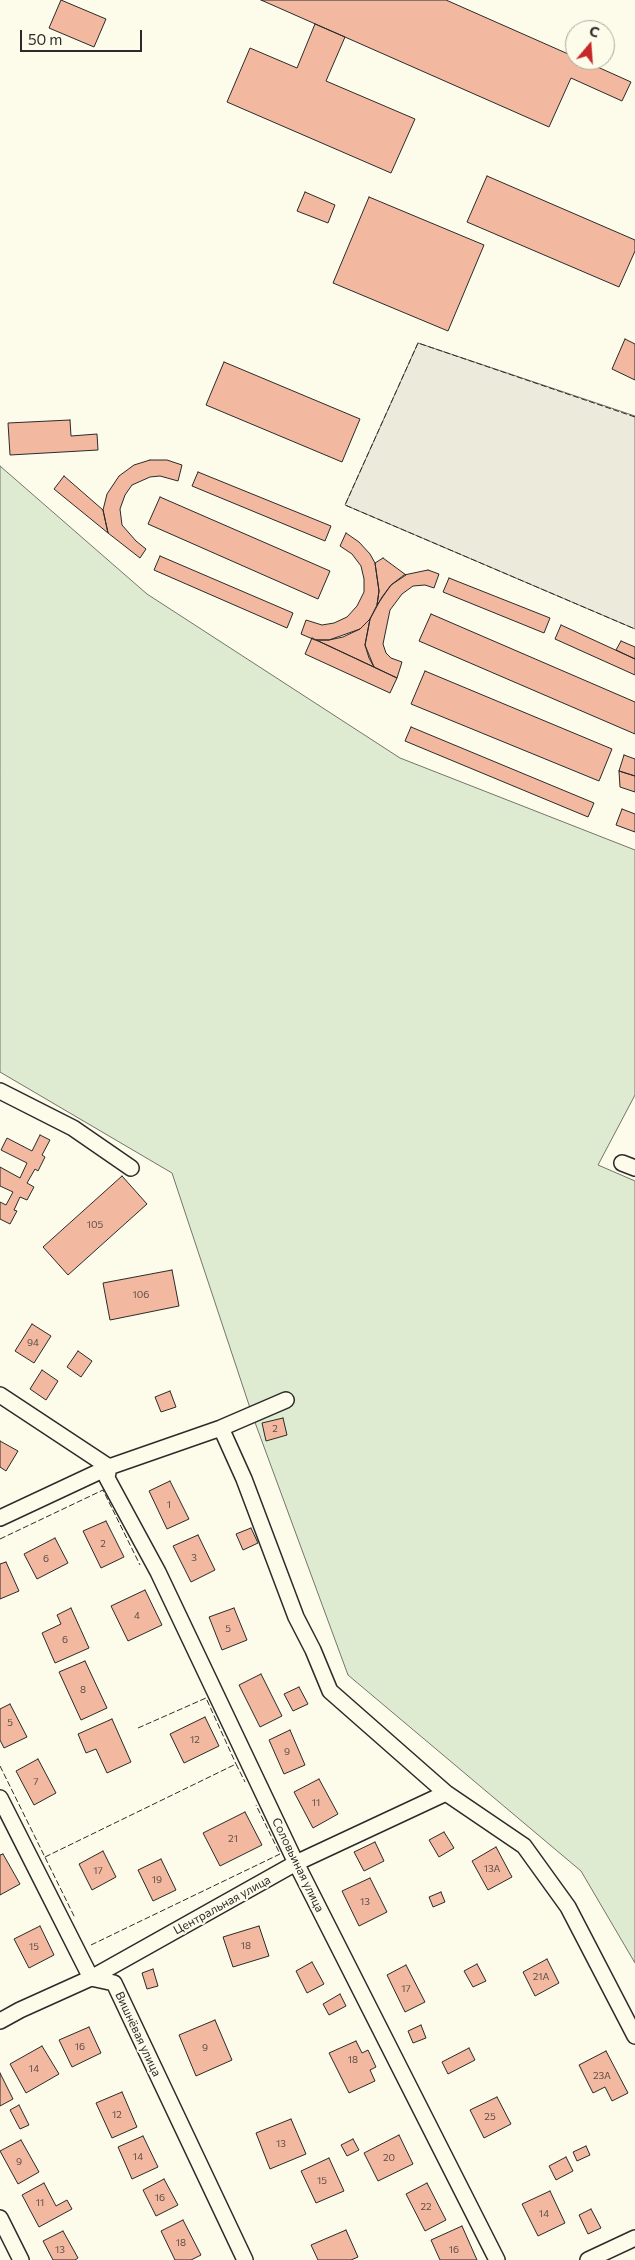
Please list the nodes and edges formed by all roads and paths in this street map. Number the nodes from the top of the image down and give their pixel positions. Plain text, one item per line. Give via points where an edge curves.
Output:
1 (0, 1091) edge
2 (130, 1168) dead end
3 (0, 1395) edge
4 (286, 1400) dead end
5 (220, 1428) junction
6 (108, 1467) junction
7 (0, 1518) edge
8 (446, 1793) junction
9 (0, 1798) edge
10 (296, 1863) junction
11 (91, 1978) junction
12 (0, 2022) edge
13 (635, 2036) edge
14 (0, 2218) edge
15 (635, 2238) edge
16 (21, 2260) edge
17 (245, 2260) edge
18 (496, 2260) edge
19 (588, 2260) edge

1 - 2 street via 73,1128
3 - 6 street
4 - 5 street
5 - 6 street
5 - 8 street via 244,1479 296,1617 330,1691
6 - 7 street
6 - 10 street, Соловьиная улица via 107,1478 158,1572
8 - 10 street, Центральная улица
8 - 13 street via 524,1846 568,1907
9 - 11 street
10 - 11 street, Центральная улица
10 - 18 street, Соловьиная улица
11 - 12 street, Центральная улица
11 - 17 street, Вишнёвая улица via 114,1983
14 - 16 street
15 - 19 street

